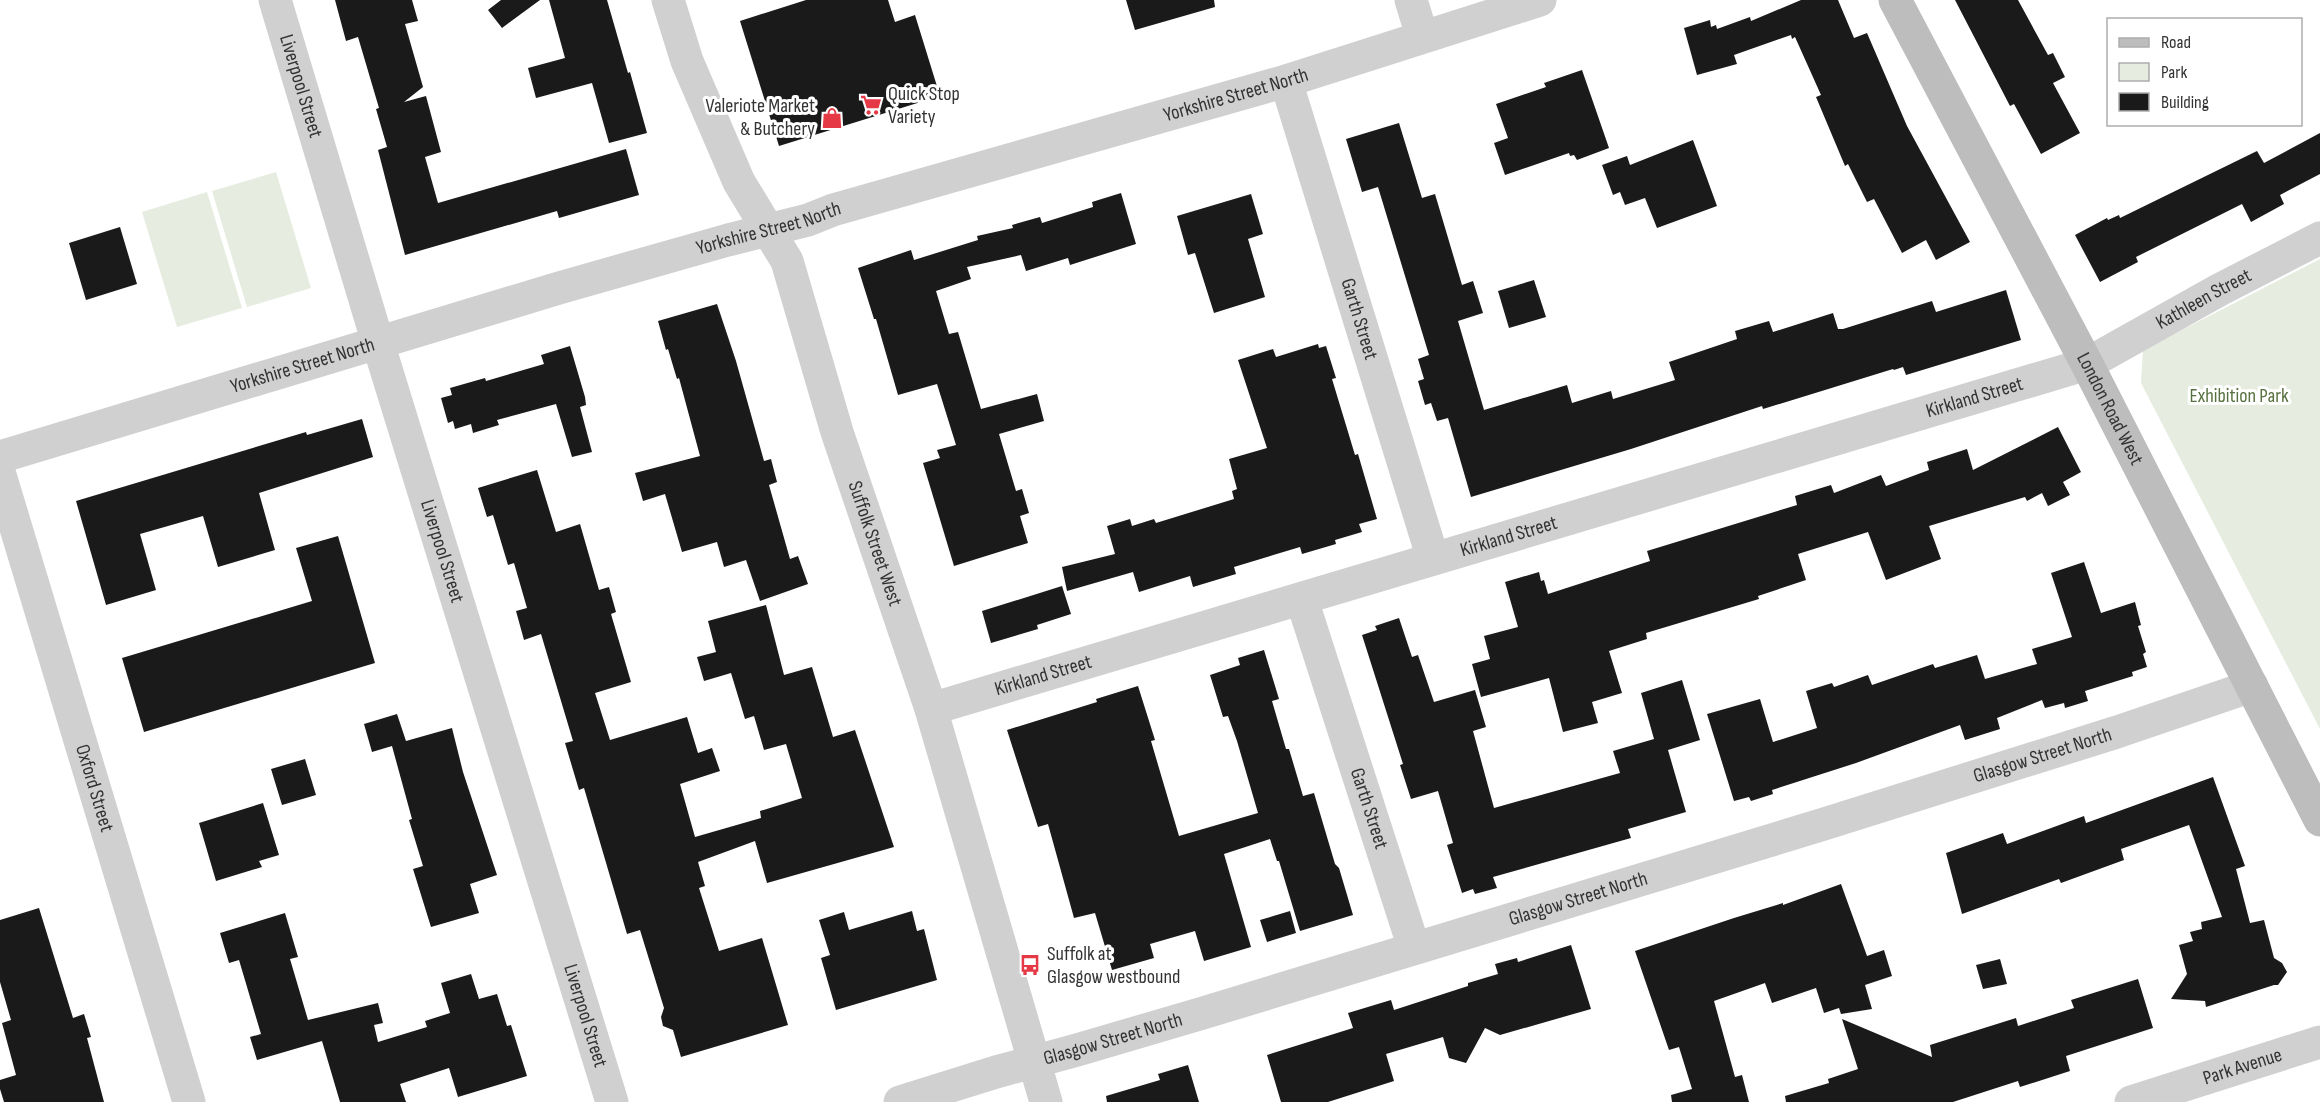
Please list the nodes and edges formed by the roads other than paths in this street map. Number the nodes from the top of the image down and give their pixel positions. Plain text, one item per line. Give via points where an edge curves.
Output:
1 (275, 0) edge
2 (668, 0) edge
3 (1411, 0) edge
4 (1540, 0) edge
5 (1894, 0) edge
6 (1422, 36) junction
7 (1286, 81) junction
8 (767, 230) junction
9 (2320, 238) edge
10 (378, 343) junction
11 (2087, 364) junction
12 (0, 457) edge
13 (0, 475) edge
14 (1432, 558) junction
15 (1302, 600) junction
16 (2253, 686) junction
17 (931, 709) junction
18 (2320, 820) edge
19 (1414, 948) junction
20 (2320, 1042) edge
21 (1033, 1063) junction
22 (189, 1102) edge
23 (612, 1102) edge
24 (900, 1102) edge
25 (1046, 1102) edge
26 (2131, 1102) edge

1 - 10 street, Liverpool Street
2 - 8 street, Suffolk Street West via 687,61 739,182
3 - 6 street
4 - 6 street, Yorkshire Street North
5 - 11 street, London Road West
6 - 7 street, Yorkshire Street North
7 - 8 street, Yorkshire Street North
7 - 14 street, Garth Street
8 - 10 street, Yorkshire Street North
8 - 17 street, Suffolk Street West via 786,261 837,432
9 - 11 street, Kathleen Street
10 - 12 street, Yorkshire Street North
10 - 23 street, Liverpool Street
11 - 14 street, Kirkland Street
11 - 16 street, London Road West
13 - 22 street, Oxford Street
14 - 15 street, Kirkland Street
15 - 17 street, Kirkland Street
15 - 19 street, Garth Street
16 - 18 street, London Road West
16 - 19 street, Glasgow Street North via 2055,752
17 - 21 street, Suffolk Street West
19 - 21 street, Glasgow Street North
20 - 26 street, Park Avenue
21 - 24 street, Glasgow Street North
21 - 25 street, Suffolk Street West

